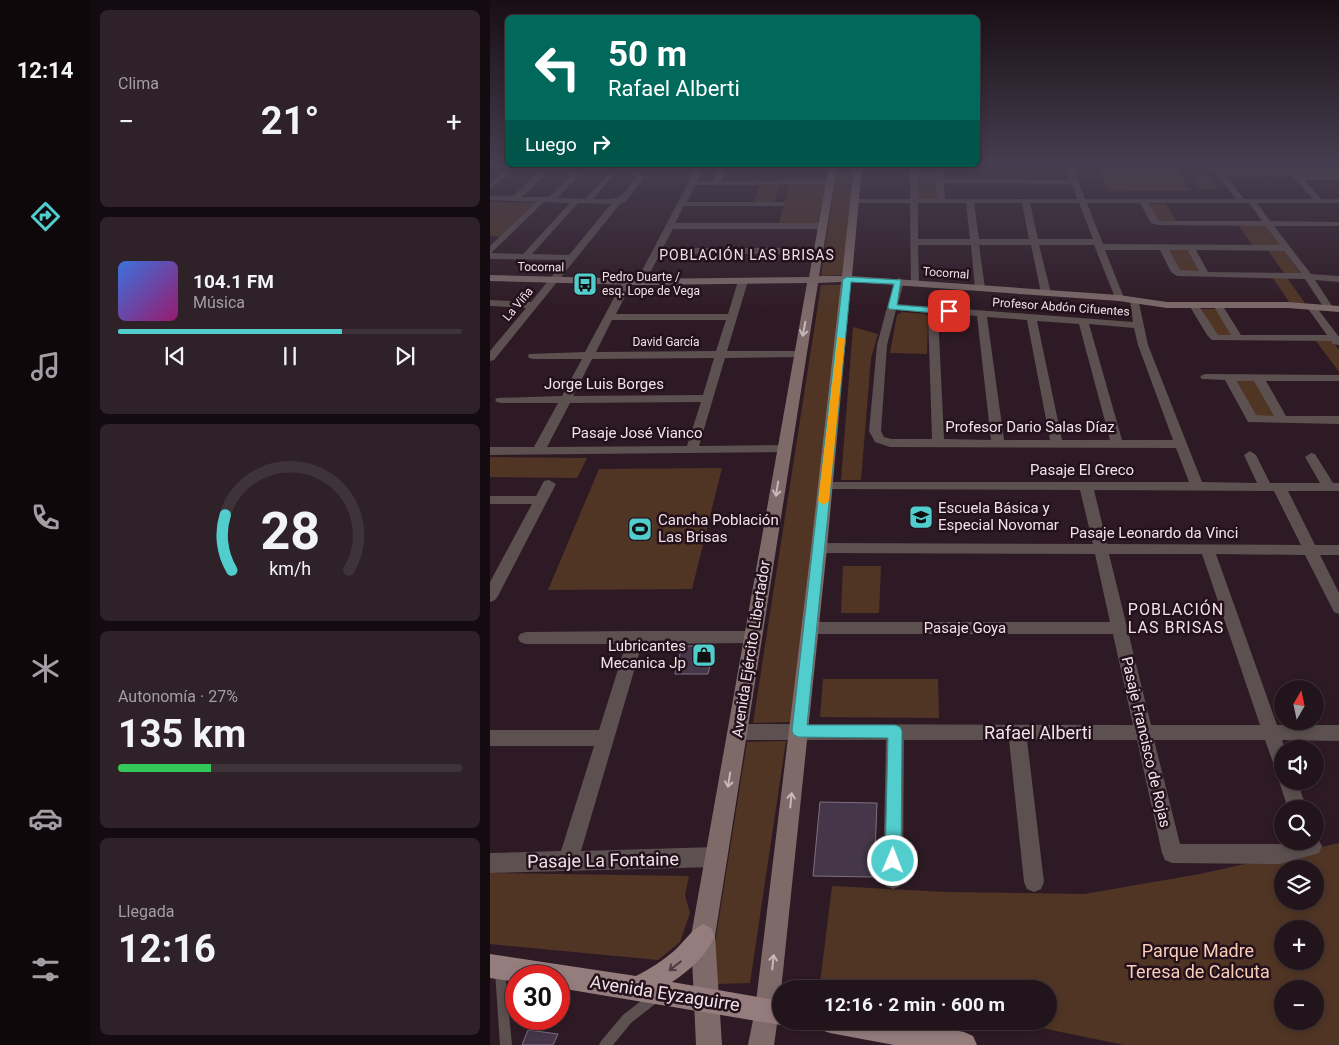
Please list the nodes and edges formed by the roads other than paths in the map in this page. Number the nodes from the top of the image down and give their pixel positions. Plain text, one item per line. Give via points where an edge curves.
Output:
1 (529, 215) edge
2 (567, 215) edge
3 (607, 215) edge
4 (676, 215) edge
5 (727, 215) edge
6 (802, 215) edge
7 (825, 215) edge
8 (854, 215) edge
9 (914, 215) edge
10 (972, 215) edge
11 (1028, 215) edge
12 (1087, 215) edge
13 (1151, 215) edge
14 (1260, 215) edge
15 (1268, 223) junction
16 (1338, 225) edge
17 (670, 226) junction
18 (823, 226) junction
19 (490, 239) edge
20 (501, 240) junction
21 (914, 242) junction
22 (975, 242) junction
23 (1034, 242) junction
24 (1098, 245) junction
25 (1163, 247) junction
26 (1190, 247) junction
27 (1286, 248) junction
28 (490, 251) edge
29 (657, 251) junction
30 (818, 251) junction
31 (490, 256) edge
32 (526, 257) junction
33 (572, 258) junction
34 (1206, 274) junction
35 (490, 278) edge
36 (1309, 278) junction
37 (847, 279) junction
38 (1339, 279) edge
39 (555, 280) junction
40 (628, 281) junction
41 (743, 281) junction
42 (814, 281) junction
43 (641, 282) junction
44 (898, 282) junction
45 (914, 283) junction
46 (980, 288) junction
47 (1046, 293) junction
48 (1119, 298) junction
49 (1135, 300) junction
50 (490, 303) edge
51 (534, 304) junction
52 (1194, 305) junction
53 (1218, 305) junction
54 (1310, 306) junction
55 (892, 307) junction
56 (1334, 309) edge
57 (933, 310) junction
58 (982, 314) junction
59 (609, 317) junction
60 (732, 317) junction
61 (1032, 317) junction
62 (1083, 321) junction
63 (1138, 325) junction
64 (1214, 337) joint
65 (1238, 338) junction
66 (1336, 341) edge
67 (800, 354) junction
68 (720, 355) junction
69 (533, 356) dead end
70 (589, 356) junction
71 (490, 358) edge
72 (1206, 377) dead end
73 (1229, 377) junction
74 (1258, 378) junction
75 (1339, 378) edge
76 (707, 398) junction
77 (566, 399) junction
78 (501, 400) dead end
79 (1282, 420) junction
80 (1339, 420) edge
81 (938, 443) junction
82 (998, 443) junction
83 (1057, 444) junction
84 (1117, 444) junction
85 (1181, 444) junction
86 (692, 449) junction
87 (784, 449) junction
88 (539, 450) junction
89 (490, 451) edge
90 (1250, 455) dead end
91 (1311, 457) dead end
92 (548, 484) dead end
93 (826, 485) junction
94 (1086, 486) junction
95 (1198, 486) junction
96 (1272, 487) junction
97 (1334, 487) edge
98 (490, 500) edge
99 (540, 500) junction
100 (819, 548) junction
101 (1100, 549) junction
102 (1207, 550) junction
103 (1310, 550) junction
104 (1339, 550) edge
105 (490, 596) edge
106 (1339, 608) edge
107 (810, 628) junction
108 (1119, 628) junction
109 (636, 637) junction
110 (753, 637) junction
111 (526, 638) dead end
112 (799, 731) junction
113 (895, 731) junction
114 (737, 732) junction
115 (1017, 732) junction
116 (1143, 732) junction
117 (1271, 733) junction
118 (1339, 733) edge
119 (490, 738) edge
120 (605, 738) junction
121 (1274, 742) edge
122 (1292, 850) edge
123 (716, 858) junction
124 (568, 861) junction
125 (490, 863) edge
126 (893, 879) dead end
127 (1034, 882) dead end
128 (704, 936) junction
129 (495, 966) edge
130 (777, 980) edge
131 (650, 990) junction
132 (707, 1000) junction
133 (772, 1011) edge
134 (772, 1016) edge
135 (880, 1030) edge
136 (506, 1045) edge
137 (605, 1045) edge
138 (709, 1045) edge
139 (761, 1045) edge
140 (964, 1045) edge

1 - 20 street
2 - 32 street
3 - 33 street, La Viña
4 - 17 street
5 - 17 street
6 - 18 street
7 - 18 main road, Avenida Ejército Libertador
8 - 37 main road
9 - 21 street
10 - 22 street
11 - 23 street
12 - 24 street
13 - 15 street via 1155,222
14 - 15 street
15 - 16 street
15 - 27 street
17 - 29 street
18 - 30 main road, Avenida Ejército Libertador
19 - 20 street
20 - 28 street
21 - 22 street
21 - 45 street
22 - 23 street
22 - 46 street
23 - 24 street
23 - 47 street
24 - 25 street
24 - 48 street
25 - 26 street
25 - 34 street via 1178,274
26 - 27 street
26 - 34 street
27 - 36 street
29 - 30 street
29 - 43 street
30 - 42 main road, Avenida Ejército Libertador
31 - 32 street
32 - 33 street
33 - 39 street, La Viña
34 - 36 street
35 - 39 main road, Tocornal
36 - 38 street
36 - 56 street
37 - 42 main road, Tocornal
37 - 44 main road, Tocornal
37 - 93 main road
39 - 40 main road, Tocornal
39 - 51 street, La Viña
40 - 43 main road, Tocornal
40 - 59 street
41 - 42 main road, Tocornal
41 - 43 main road, Tocornal
41 - 60 street
42 -> 67 main road, Avenida Ejército Libertador
44 - 45 main road, Tocornal
44 - 55 street
45 - 46 main road, Tocornal
46 - 47 main road, Tocornal
47 - 48 main road, Tocornal
48 - 49 main road, Tocornal
49 - 52 main road, Tocornal
49 - 63 street
50 - 51 street
51 - 71 street, La Viña
52 - 53 main road, Tocornal
52 - 64 street
53 - 54 main road, Tocornal
53 - 65 street
54 - 56 main road, Tocornal
54 - 66 street
55 - 57 street, Profesor Abdón Cifuentes
55 - 81 street, Profesor Dario Salas Díaz via 880,358 874,431 879,439 890,443
57 - 58 street, Profesor Abdón Cifuentes
57 - 81 street
58 - 61 street, Profesor Abdón Cifuentes
58 - 82 street
59 - 60 street
59 - 70 street
60 - 68 street
61 - 62 street, Profesor Abdón Cifuentes
61 - 83 street
62 - 63 street, Profesor Abdón Cifuentes
62 - 84 street
63 - 85 street
64 - 65 street
65 - 66 street
67 - 68 street, David García
67 - 87 main road, Avenida Ejército Libertador
68 - 70 street, David García
68 - 76 street
69 - 70 street, David García
70 - 77 street
72 - 73 street
73 - 74 street
73 - 79 street via 1252,419
74 - 75 street
74 - 79 street
76 - 77 street, Jorge Luis Borges
76 - 86 street
77 - 78 street, Jorge Luis Borges
77 - 88 street
79 - 80 street
81 - 82 street, Profesor Dario Salas Díaz
82 - 83 street, Profesor Dario Salas Díaz
83 - 84 street, Profesor Dario Salas Díaz
84 - 85 street, Profesor Dario Salas Díaz
85 - 95 street
86 - 87 street, Pasaje José Vianco
86 - 88 street, Pasaje José Vianco
87 -> 110 main road, Avenida Ejército Libertador
88 - 89 street, Pasaje José Vianco
90 - 96 street
91 - 97 street
92 - 99 street
93 - 94 street, Pasaje El Greco
93 - 100 main road
94 - 95 street, Pasaje El Greco
94 - 101 street, Pasaje Francisco de Rojas
95 - 96 street, Pasaje El Greco
96 - 97 street, Pasaje El Greco
96 - 103 street
98 - 99 street
99 - 105 street
100 - 101 street, Pasaje Leonardo da Vinci
100 - 107 main road
101 - 102 street, Pasaje Leonardo da Vinci
101 - 108 street, Pasaje Francisco de Rojas
102 - 103 street, Pasaje Leonardo da Vinci
102 - 117 street
103 - 104 street, Pasaje Leonardo da Vinci
103 - 106 street
107 - 108 street, Pasaje Goya
107 - 112 main road
108 - 116 street, Pasaje Francisco de Rojas
109 - 110 street
109 - 111 street
109 - 120 street
110 - 114 main road, Avenida Ejército Libertador
112 - 113 street, Rafael Alberti
112 - 114 street, Rafael Alberti
130 -> 112 main road
113 - 115 street, Rafael Alberti
113 - 126 street
114 -> 123 main road, Avenida Ejército Libertador
115 - 116 street, Rafael Alberti
115 - 127 street
116 - 117 street, Rafael Alberti
116 - 122 street, Pasaje Francisco de Rojas via 1172,853 1280,854
117 - 118 street, Rafael Alberti
117 - 121 street
119 - 120 street
120 - 124 street
123 - 124 street, Pasaje La Fontaine
123 - 128 main road, Avenida Ejército Libertador
124 - 125 street, Pasaje La Fontaine
128 -> 131 main road
128 - 132 main road, Avenida Ejército Libertador via 702,964
129 - 131 main road, Avenida Eyzaguirre
129 - 136 lane
131 - 132 main road, Avenida Eyzaguirre
131 - 137 lane
132 - 133 main road, Avenida Eyzaguirre
132 - 138 main road, Avenida Ejército Libertador
134 - 139 main road
135 - 140 main road

